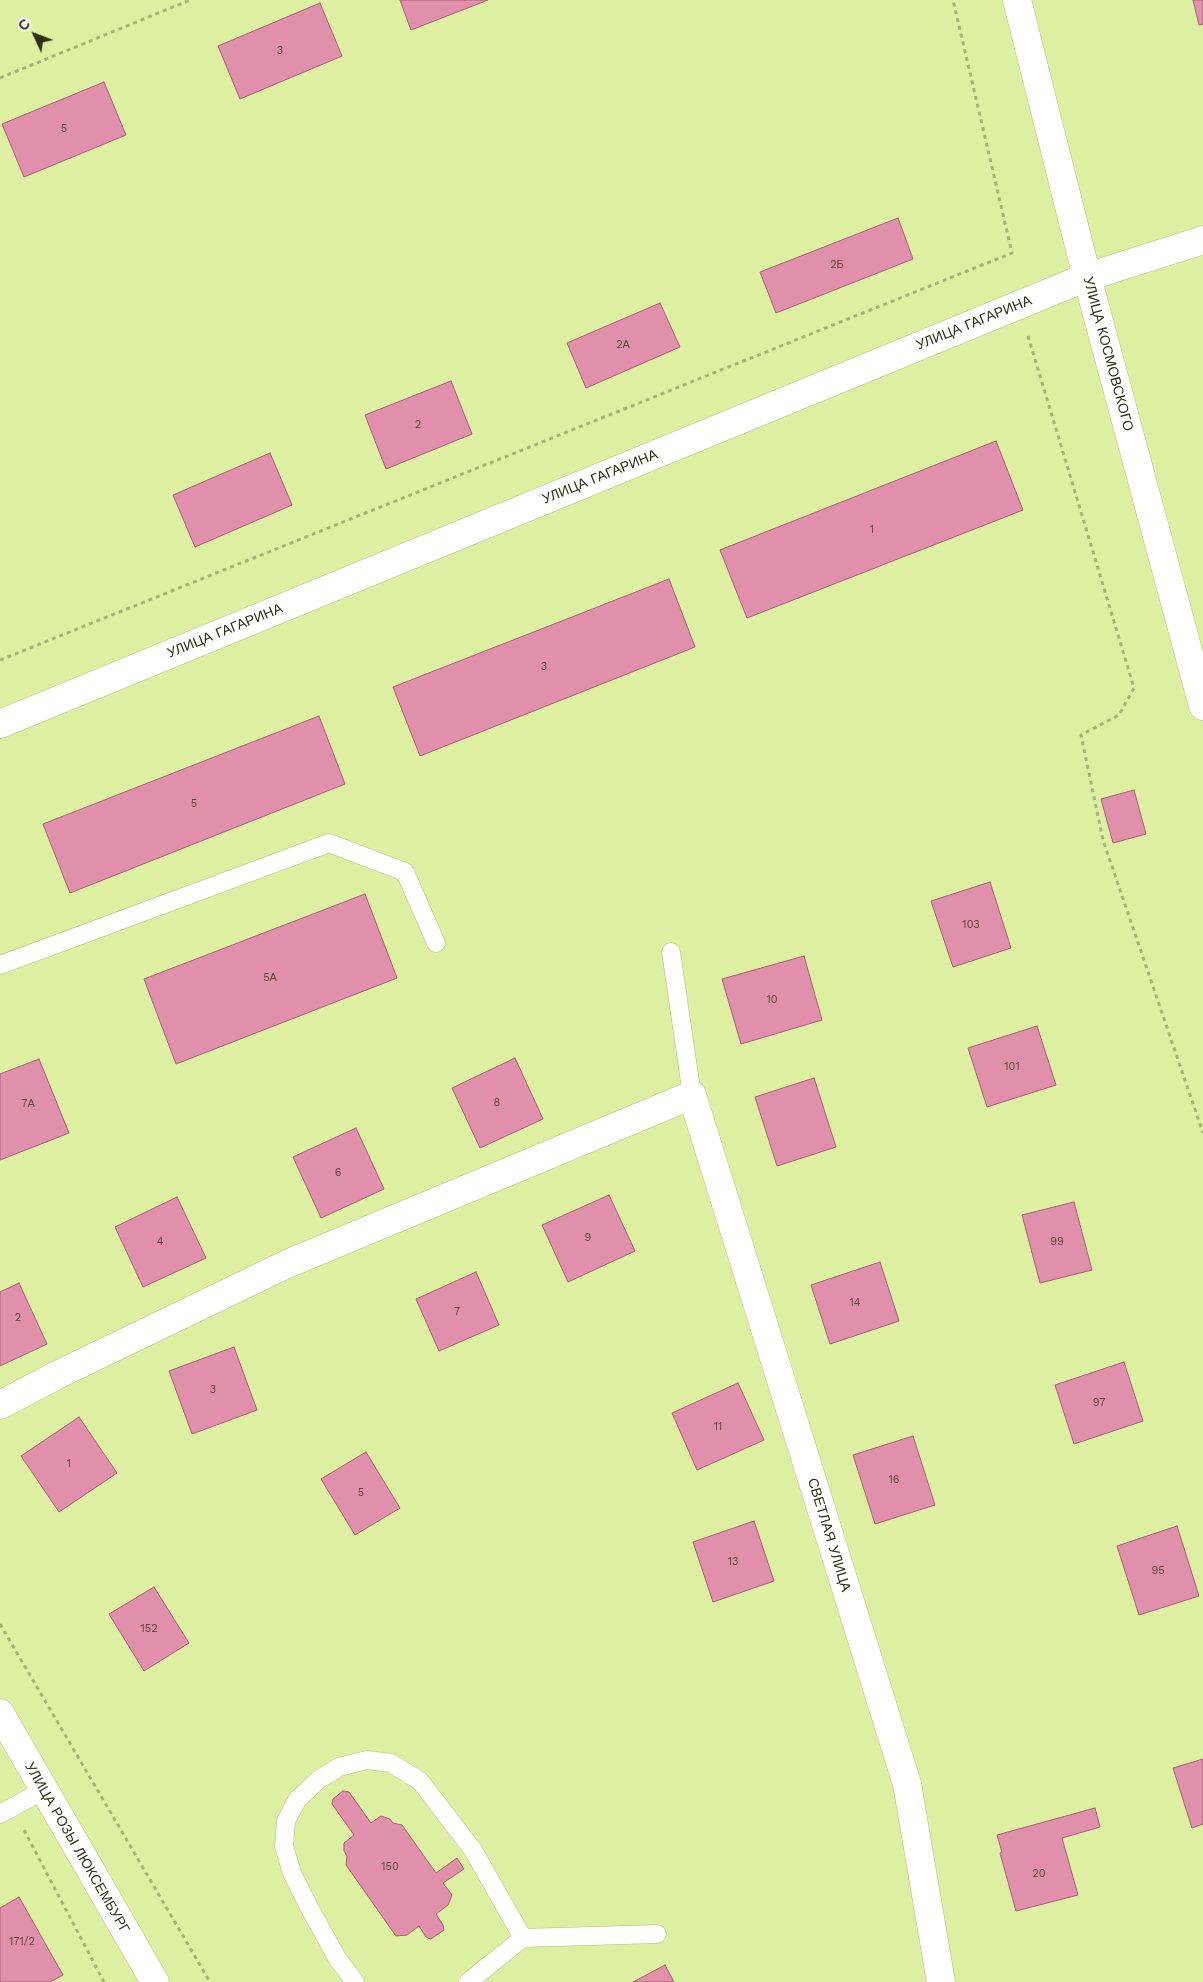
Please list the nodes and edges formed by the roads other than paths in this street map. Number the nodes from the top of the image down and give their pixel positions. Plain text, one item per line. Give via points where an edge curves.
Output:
1 (1017, 0) edge
2 (1203, 240) edge
3 (1087, 277) junction
4 (1203, 706) edge
5 (0, 724) edge
6 (436, 943) dead end
7 (670, 952) dead end
8 (0, 965) edge
9 (692, 1095) junction
10 (0, 1405) edge
11 (0, 1713) edge
12 (44, 1790) junction
13 (6, 1811) edge
14 (657, 1934) dead end
15 (523, 1938) junction
16 (155, 1982) edge
17 (356, 1982) edge
18 (468, 1982) edge
19 (941, 1982) edge

1 - 3 street, УЛИЦА КОСМОВСКОГО
2 - 3 street, УЛИЦА ГАГАРИНА
3 - 4 street, УЛИЦА КОСМОВСКОГО
3 - 5 street, УЛИЦА ГАГАРИНА
6 - 8 lane via 405,872 328,843
7 - 9 lane
9 - 10 street via 288,1264
9 - 19 street, СВЕТЛАЯ УЛИЦА via 907,1784
11 - 12 street, УЛИЦА РОЗЫ ЛЮКСЕМБУРГ
12 - 13 lane
12 - 16 street, УЛИЦА РОЗЫ ЛЮКСЕМБУРГ
14 - 15 lane
15 - 17 lane via 473,1850 420,1781 391,1763 367,1760 339,1767 318,1780 297,1800 286,1821 284,1846 292,1874 309,1907 337,1958
15 - 18 lane

